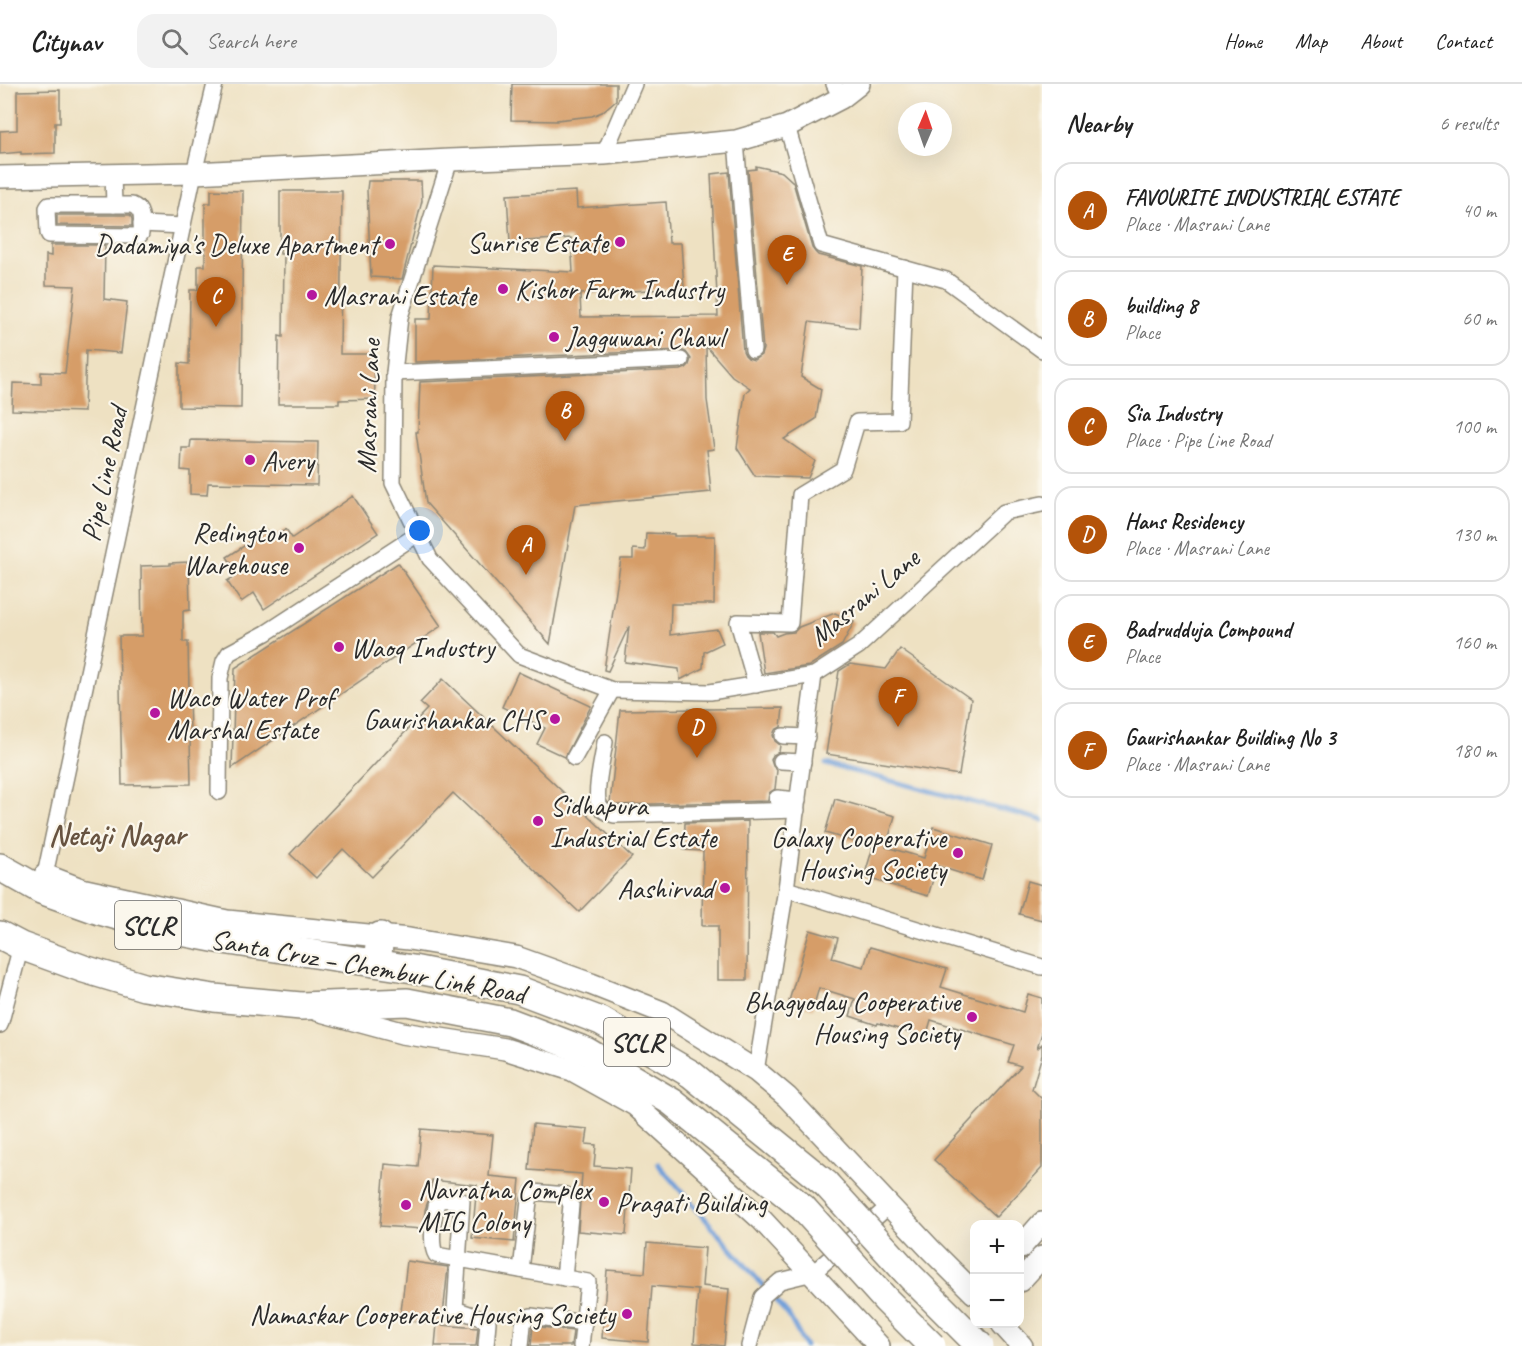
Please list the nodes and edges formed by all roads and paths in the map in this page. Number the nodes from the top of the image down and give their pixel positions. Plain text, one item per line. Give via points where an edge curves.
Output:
1 (215, 84) edge
2 (633, 84) edge
3 (859, 84) edge
4 (837, 91) edge
5 (787, 126) junction
6 (736, 141) junction
7 (604, 154) junction
8 (450, 160) junction
9 (194, 173) junction
10 (113, 175) junction
11 (0, 177) edge
12 (114, 205) junction
13 (141, 224) junction
14 (183, 226) junction
15 (905, 268) junction
16 (1042, 350) edge
17 (753, 351) dead end
18 (681, 360) dead end
19 (394, 373) junction
20 (1042, 504) edge
21 (418, 534) junction
22 (814, 675) junction
23 (756, 685) junction
24 (612, 690) junction
25 (783, 736) dead end
26 (807, 737) junction
27 (781, 760) dead end
28 (803, 762) junction
29 (219, 792) dead end
30 (777, 798) dead end
31 (797, 805) junction
32 (0, 867) edge
33 (43, 883) junction
34 (786, 889) junction
35 (380, 936) junction
36 (11, 940) edge
37 (377, 963) junction
38 (1042, 967) edge
39 (300, 1006) junction
40 (0, 1025) edge
41 (756, 1071) junction
42 (890, 1205) junction
43 (1042, 1223) edge
44 (1024, 1243) edge
45 (1042, 1257) edge
46 (521, 1270) junction
47 (813, 1273) junction
48 (1024, 1277) edge
49 (564, 1278) junction
50 (970, 1287) edge
51 (584, 1323) junction
52 (1006, 1328) edge
53 (486, 1346) edge
54 (521, 1346) edge
55 (581, 1346) edge
56 (749, 1346) edge
57 (879, 1346) edge
58 (932, 1346) edge
59 (980, 1346) edge
60 (1022, 1346) edge

1 - 9 street, Pipe Line Road
2 - 7 street
3 - 4 street
4 - 5 street
5 - 6 street
5 - 15 street via 821,245
6 - 7 street
6 - 17 street
7 - 8 street
8 - 9 street
8 - 19 street, Masrani Lane via 400,317
9 - 10 street
9 - 14 street, Pipe Line Road
10 - 11 street
10 - 12 street
12 - 13 street via 137,207
12 - 13 street via 49,205 48,234 139,236
13 - 14 street
14 - 33 street, Pipe Line Road
15 - 16 street via 946,280
15 - 23 street via 899,421 857,422 843,469 800,495 790,623 738,622
18 - 19 street
19 - 21 street, Masrani Lane via 393,483
20 - 22 street, Masrani Lane via 1004,512 859,646
21 - 24 street, Masrani Lane via 430,559 519,655
21 - 29 street via 224,660 220,678
22 - 23 street, Masrani Lane
22 - 26 street
23 - 24 street, Masrani Lane via 710,692
24 - 31 street via 578,751 604,749 597,795 605,812 615,815
25 - 26 street
26 - 28 street
27 - 28 street
28 - 31 street
30 - 31 street
31 - 34 street
32 - 33 highway, Santa Cruz – Chembur Link Road / SCLR
33 - 35 street via 227,921
33 - 37 highway, Santa Cruz – Chembur Link Road / SCLR via 100,911 160,928
34 - 38 street
34 - 41 street
35 - 37 highway
35 - 41 street via 516,957 662,1012
36 - 39 highway, Santa Cruz – Chembur Link Road / SCLR via 84,969 144,987
36 - 40 street
37 - 59 highway, Santa Cruz – Chembur Link Road / SCLR, bridge via 519,990 601,1021 691,1074 826,1184
39 - 47 street via 402,1033 506,1049 572,1070 635,1105 762,1220
39 - 58 highway, Santa Cruz – Chembur Link Road / SCLR, bridge via 407,1002 510,1022 586,1051 672,1102 803,1208
41 - 42 street via 787,1097
42 - 47 street
42 - 50 street
43 - 44 street
45 - 48 street
46 - 49 street
46 - 49 street via 533,1192 566,1195 571,1205
46 - 53 street via 459,1258 455,1309 488,1322
47 - 56 street via 780,1281 762,1297
47 - 57 street
49 - 51 street via 588,1282
51 - 54 street via 531,1316 523,1325
51 - 55 street
52 - 60 street

